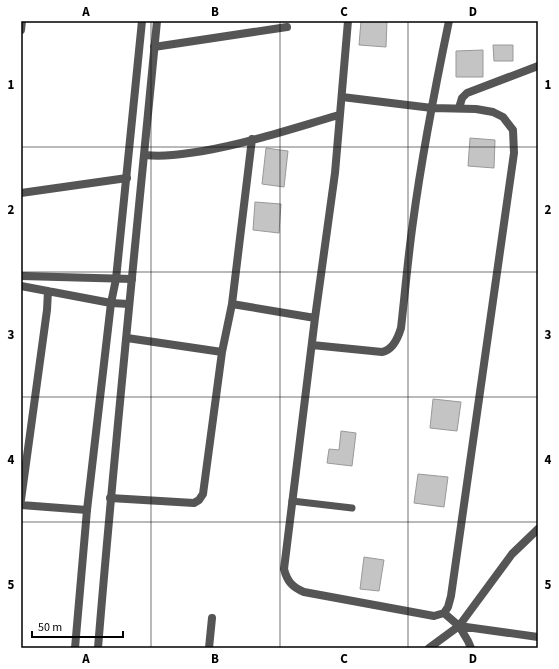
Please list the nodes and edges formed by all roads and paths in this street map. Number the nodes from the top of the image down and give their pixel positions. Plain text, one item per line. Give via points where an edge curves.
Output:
1 (22, 21) edge
2 (142, 21) edge
3 (157, 21) edge
4 (348, 21) edge
5 (449, 21) edge
6 (287, 27) dead end
7 (21, 30) edge
8 (154, 47) junction
9 (538, 66) edge
10 (342, 98) junction
11 (432, 108) junction
12 (459, 108) junction
13 (340, 115) junction
14 (252, 139) junction
15 (145, 155) junction
16 (127, 178) junction
17 (21, 192) edge
18 (21, 276) edge
19 (116, 279) junction
20 (132, 279) junction
21 (21, 286) edge
22 (48, 291) junction
23 (111, 303) junction
24 (129, 304) junction
25 (232, 304) junction
26 (315, 318) junction
27 (127, 338) junction
28 (312, 345) junction
29 (222, 352) junction
30 (110, 498) junction
31 (21, 500) edge
32 (292, 501) junction
33 (21, 504) edge
34 (352, 508) dead end
35 (87, 510) junction
36 (538, 528) edge
37 (444, 613) junction
38 (212, 618) dead end
39 (459, 626) junction
40 (538, 637) edge
41 (75, 648) edge
42 (98, 648) edge
43 (209, 648) edge
44 (429, 648) edge
45 (471, 648) edge

1 - 7 street
2 - 16 street
3 - 8 street
4 - 10 street
5 - 11 street
6 - 8 street
8 - 15 street
9 - 12 street via 467,94 462,98
10 - 11 street
10 - 13 street
11 - 12 street
11 - 28 street via 413,222 399,335 389,349 382,352
12 - 37 street via 493,112 502,117 513,130 514,153 451,596
13 - 14 street
13 - 26 street via 335,173
14 - 15 street via 181,154
14 - 25 street
15 - 20 street
16 - 17 street
16 - 19 street
18 - 19 street
19 - 20 street
19 - 23 street
20 - 24 street
21 - 22 street
22 - 23 street
22 - 31 street
23 - 24 street
23 - 35 street
24 - 27 street
25 - 26 street
25 - 29 street
26 - 28 street
27 - 29 street
27 - 30 street
28 - 32 street
29 - 30 street via 203,494 199,500 194,503
30 - 42 street
32 - 34 lane
32 - 37 street via 284,569 286,577 295,588 304,592 434,616
33 - 35 street
35 - 41 street
36 - 39 street via 512,554
37 - 39 street
38 - 43 street
39 - 40 street
39 - 44 street
39 - 45 street

